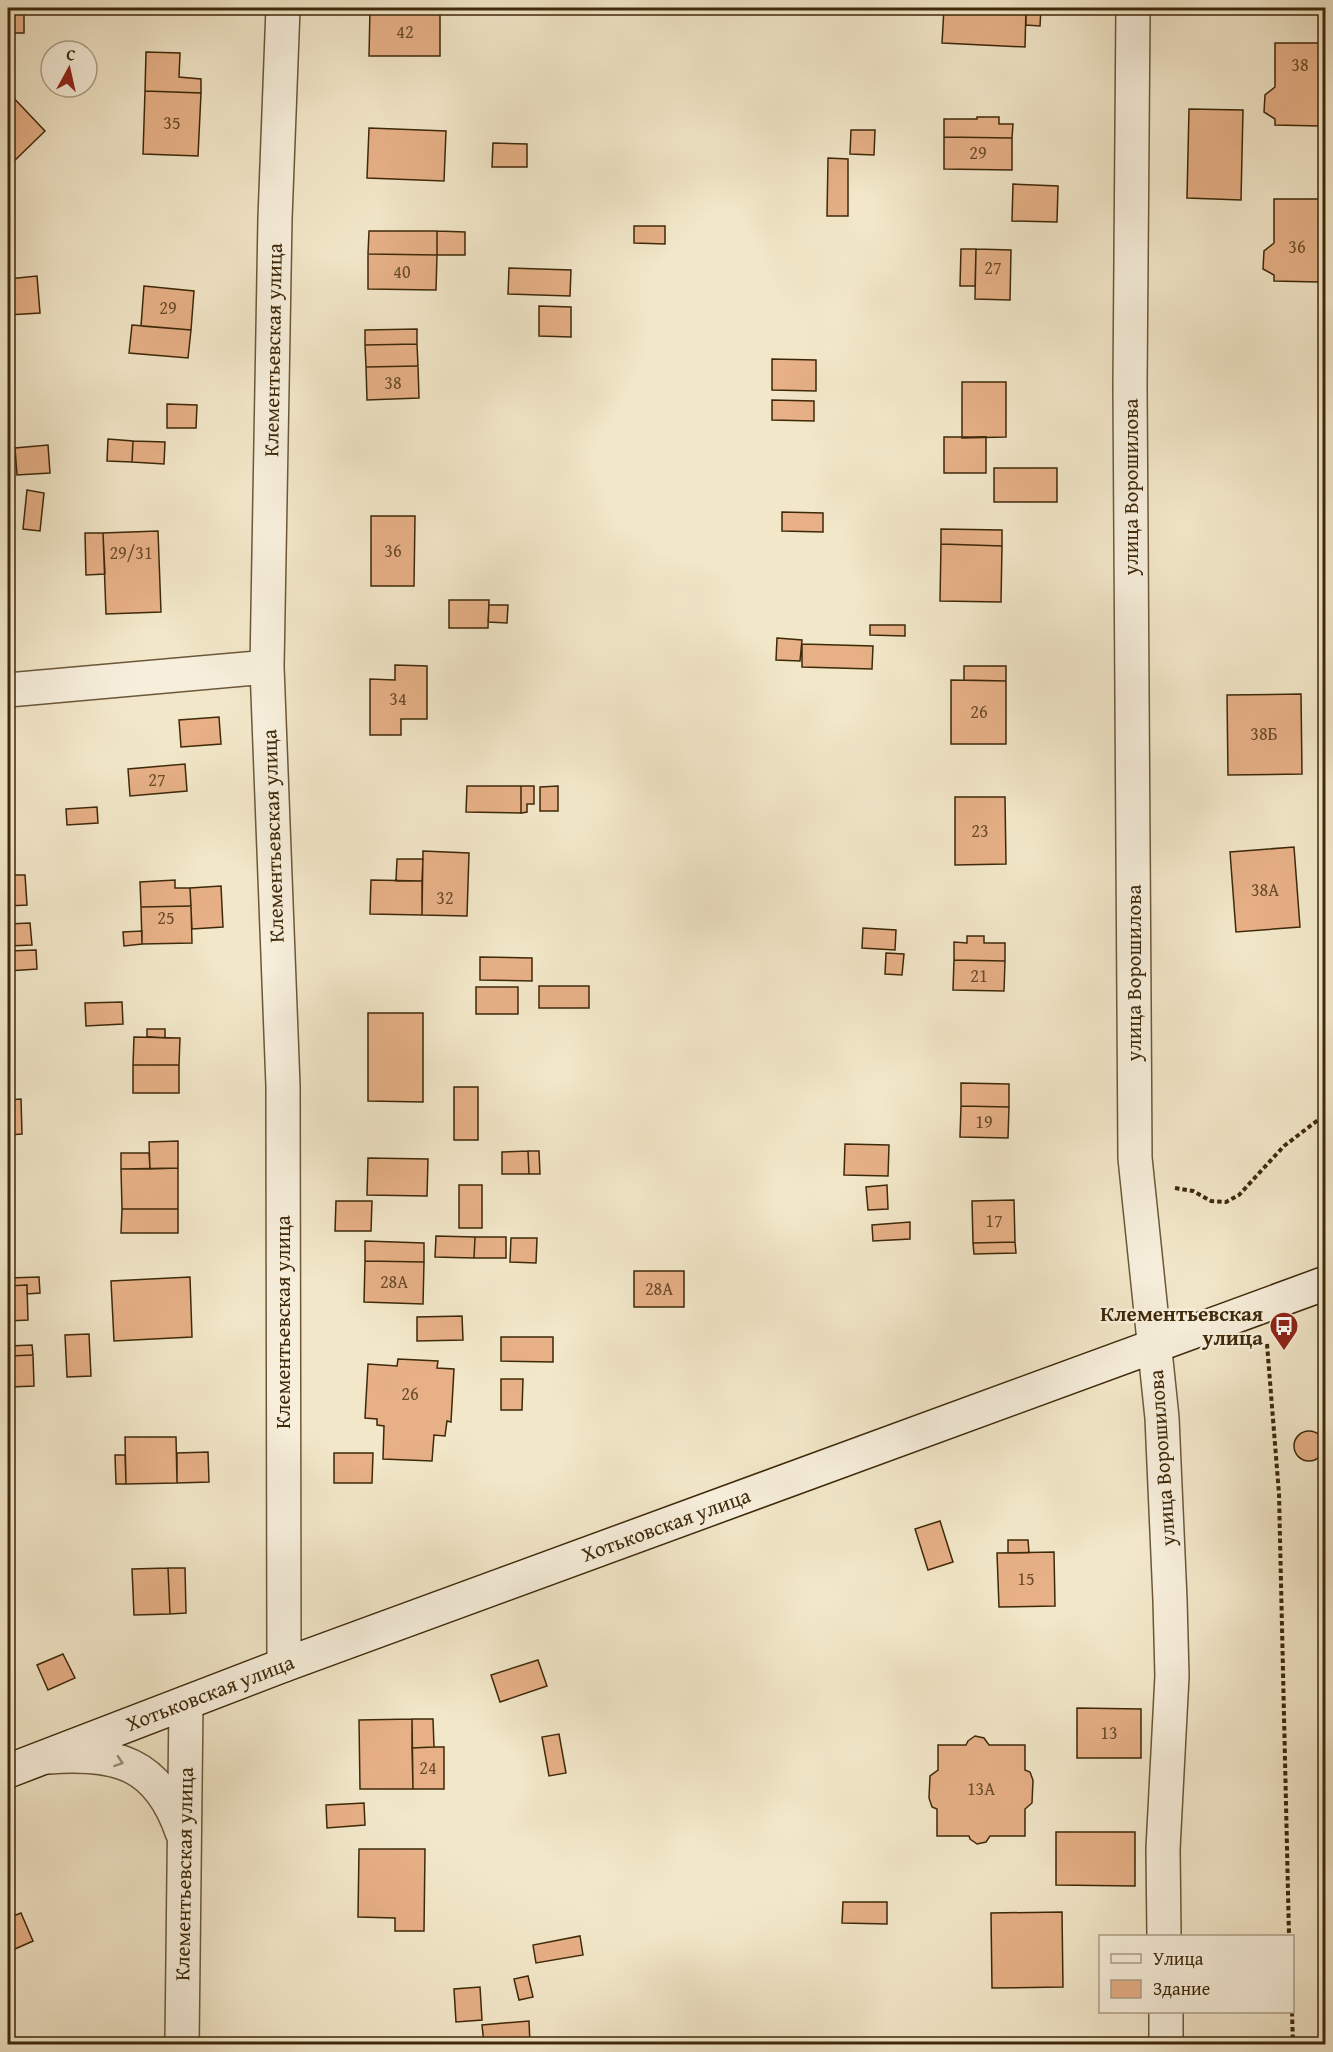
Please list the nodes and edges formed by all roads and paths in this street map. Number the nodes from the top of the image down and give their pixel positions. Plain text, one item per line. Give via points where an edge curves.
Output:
1 (283, 8) edge
2 (1133, 8) edge
3 (267, 668) junction
4 (8, 690) edge
5 (1326, 1114) edge
6 (1138, 1193) junction
7 (1326, 1283) edge
8 (1267, 1343) dead end
9 (1154, 1345) junction
10 (285, 1665) junction
11 (186, 1703) junction
12 (40, 1757) junction
13 (8, 1771) edge
14 (184, 1840) junction
15 (1164, 1935) edge
16 (1289, 1935) edge
17 (1166, 2013) edge
18 (1292, 2013) edge
19 (182, 2044) edge
20 (1166, 2044) edge
21 (1293, 2044) edge

1 - 3 street, Клементьевская улица
2 - 6 street, улица Ворошилова via 1130,398
3 - 4 street
3 - 10 street, Клементьевская улица via 283,1086
5 - 6 path via 1284,1146 1239,1195 1226,1202 1212,1202 1193,1191 1173,1188
6 - 9 street, улица Ворошилова
7 - 9 street, Хотьковская улица
8 - 16 path via 1279,1494
9 - 10 street, Хотьковская улица
9 - 15 street, улица Ворошилова via 1162,1418 1172,1676 1162,1848
10 - 11 street, Хотьковская улица
11 - 12 street, Хотьковская улица
11 - 14 street, Клементьевская улица
12 - 13 street, Хотьковская улица
12 -> 14 street via 84,1755 130,1766 150,1778 166,1797
14 - 19 street, Клементьевская улица
17 - 20 street
18 - 21 path

